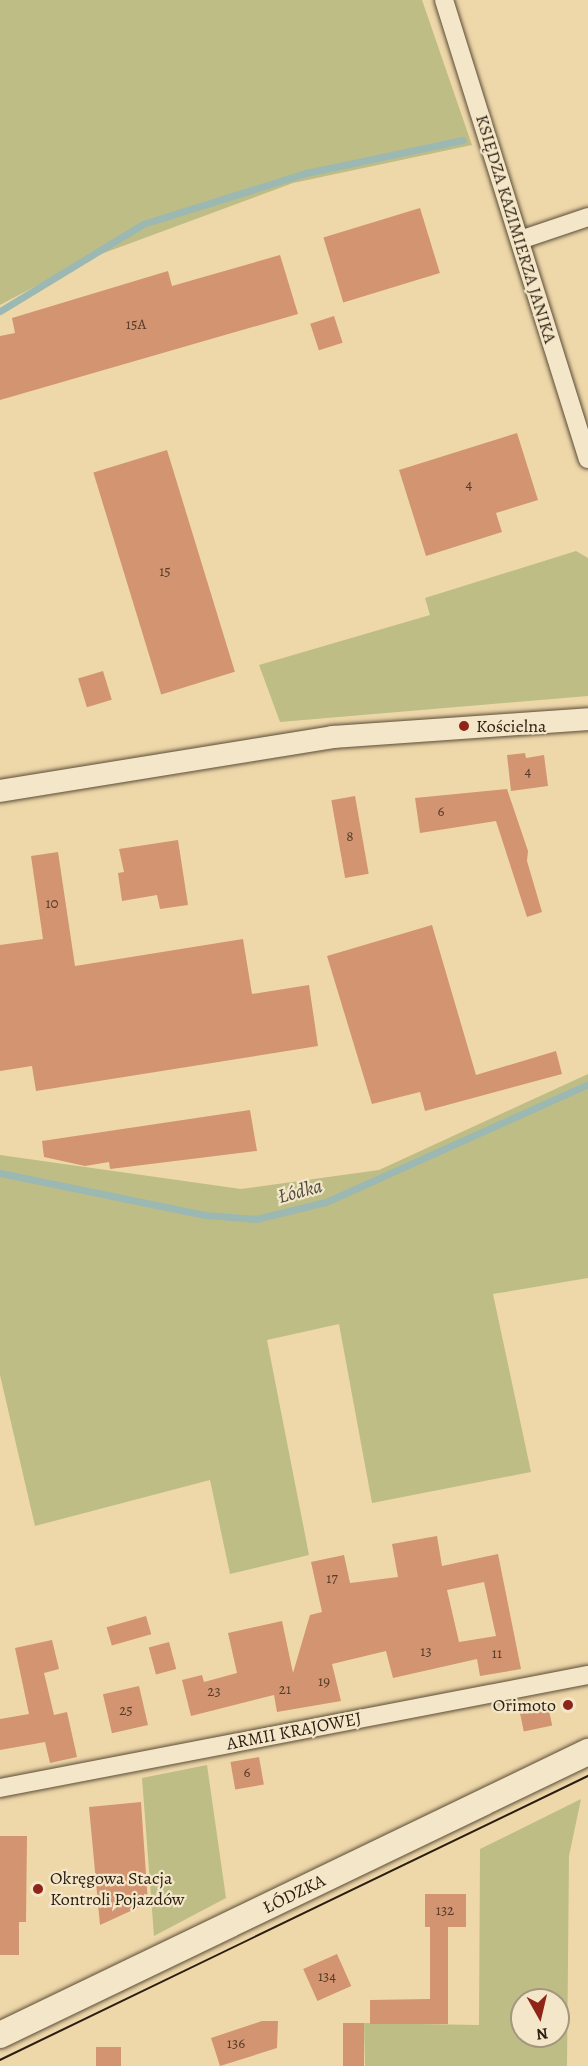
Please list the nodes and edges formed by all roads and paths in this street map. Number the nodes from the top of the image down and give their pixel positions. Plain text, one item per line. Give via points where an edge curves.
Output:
1 (444, 0) edge
2 (588, 217) edge
3 (520, 240) junction
4 (588, 459) edge
5 (588, 719) edge
6 (0, 791) edge
7 (588, 1675) edge
8 (588, 1752) edge
9 (0, 1788) edge
10 (0, 2035) edge

1 - 3 street, KSIĘDZA KAZIMIERZA JANIKA
2 - 3 street
3 - 4 street, KSIĘDZA KAZIMIERZA JANIKA
5 - 6 street via 333,737
7 - 9 street, ARMII KRAJOWEJ
8 - 10 main road, ŁÓDZKA

